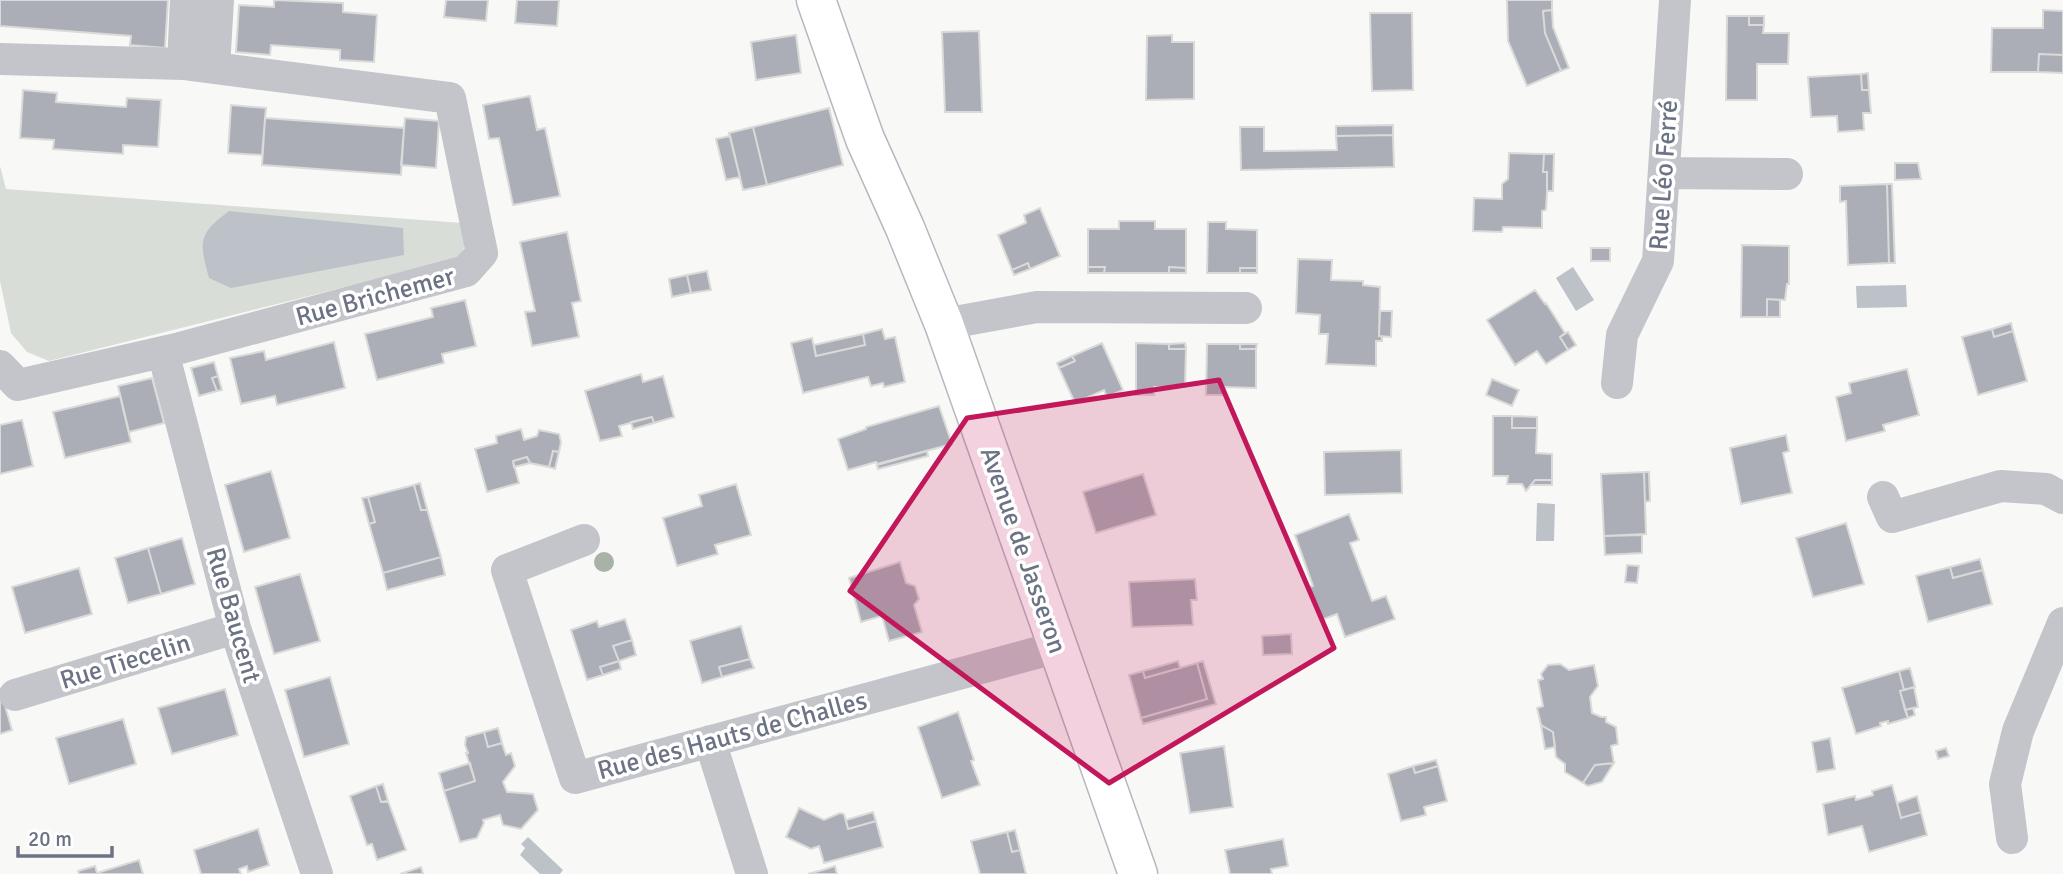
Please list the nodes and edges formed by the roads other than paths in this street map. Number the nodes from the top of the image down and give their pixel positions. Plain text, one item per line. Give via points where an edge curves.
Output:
1 (186, 0) edge
2 (218, 0) edge
3 (816, 0) edge
4 (841, 0) edge
5 (1675, 0) edge
6 (0, 59) edge
7 (183, 64) junction
8 (214, 68) junction
9 (1664, 173) junction
10 (1787, 174) dead end
11 (905, 228) junction
12 (1246, 308) dead end
13 (944, 324) junction
14 (163, 352) junction
15 (0, 366) edge
16 (1617, 383) dead end
17 (1883, 498) dead end
18 (2063, 498) edge
19 (584, 540) dead end
20 (2063, 624) edge
21 (236, 628) junction
22 (1058, 647) junction
23 (15, 695) dead end
24 (710, 741) junction
25 (2012, 838) dead end
26 (317, 874) edge
27 (752, 874) edge
28 (1138, 874) edge

1 - 7 street
2 - 8 street
3 - 11 main road, Avenue de Jasseron via 865,139
4 - 11 main road, Avenue de Jasseron via 872,96
5 - 9 street, Rue Léo Ferré
6 - 7 street, Rue Brichemer
7 - 8 street, Rue Brichemer
8 - 14 street, Rue Brichemer via 450,98 482,253 466,271
9 - 10 street
9 - 16 street, Rue Léo Ferré via 1658,261 1622,335
11 - 13 main road, Avenue de Jasseron
12 - 13 street via 1037,307
13 - 22 main road, Avenue de Jasseron
14 - 15 street, Rue Brichemer via 18,385
14 - 21 street, Rue Baucent
17 - 18 street via 1892,517 2001,486 2046,488
19 - 24 street, Rue des Hauts de Challes via 507,570 575,778
20 - 25 street via 2018,731 2005,784
21 - 23 street, Rue Tiecelin
21 - 26 street, Rue Baucent
22 - 24 street, Rue des Hauts de Challes
22 - 28 main road, Avenue de Jasseron
24 - 27 street

